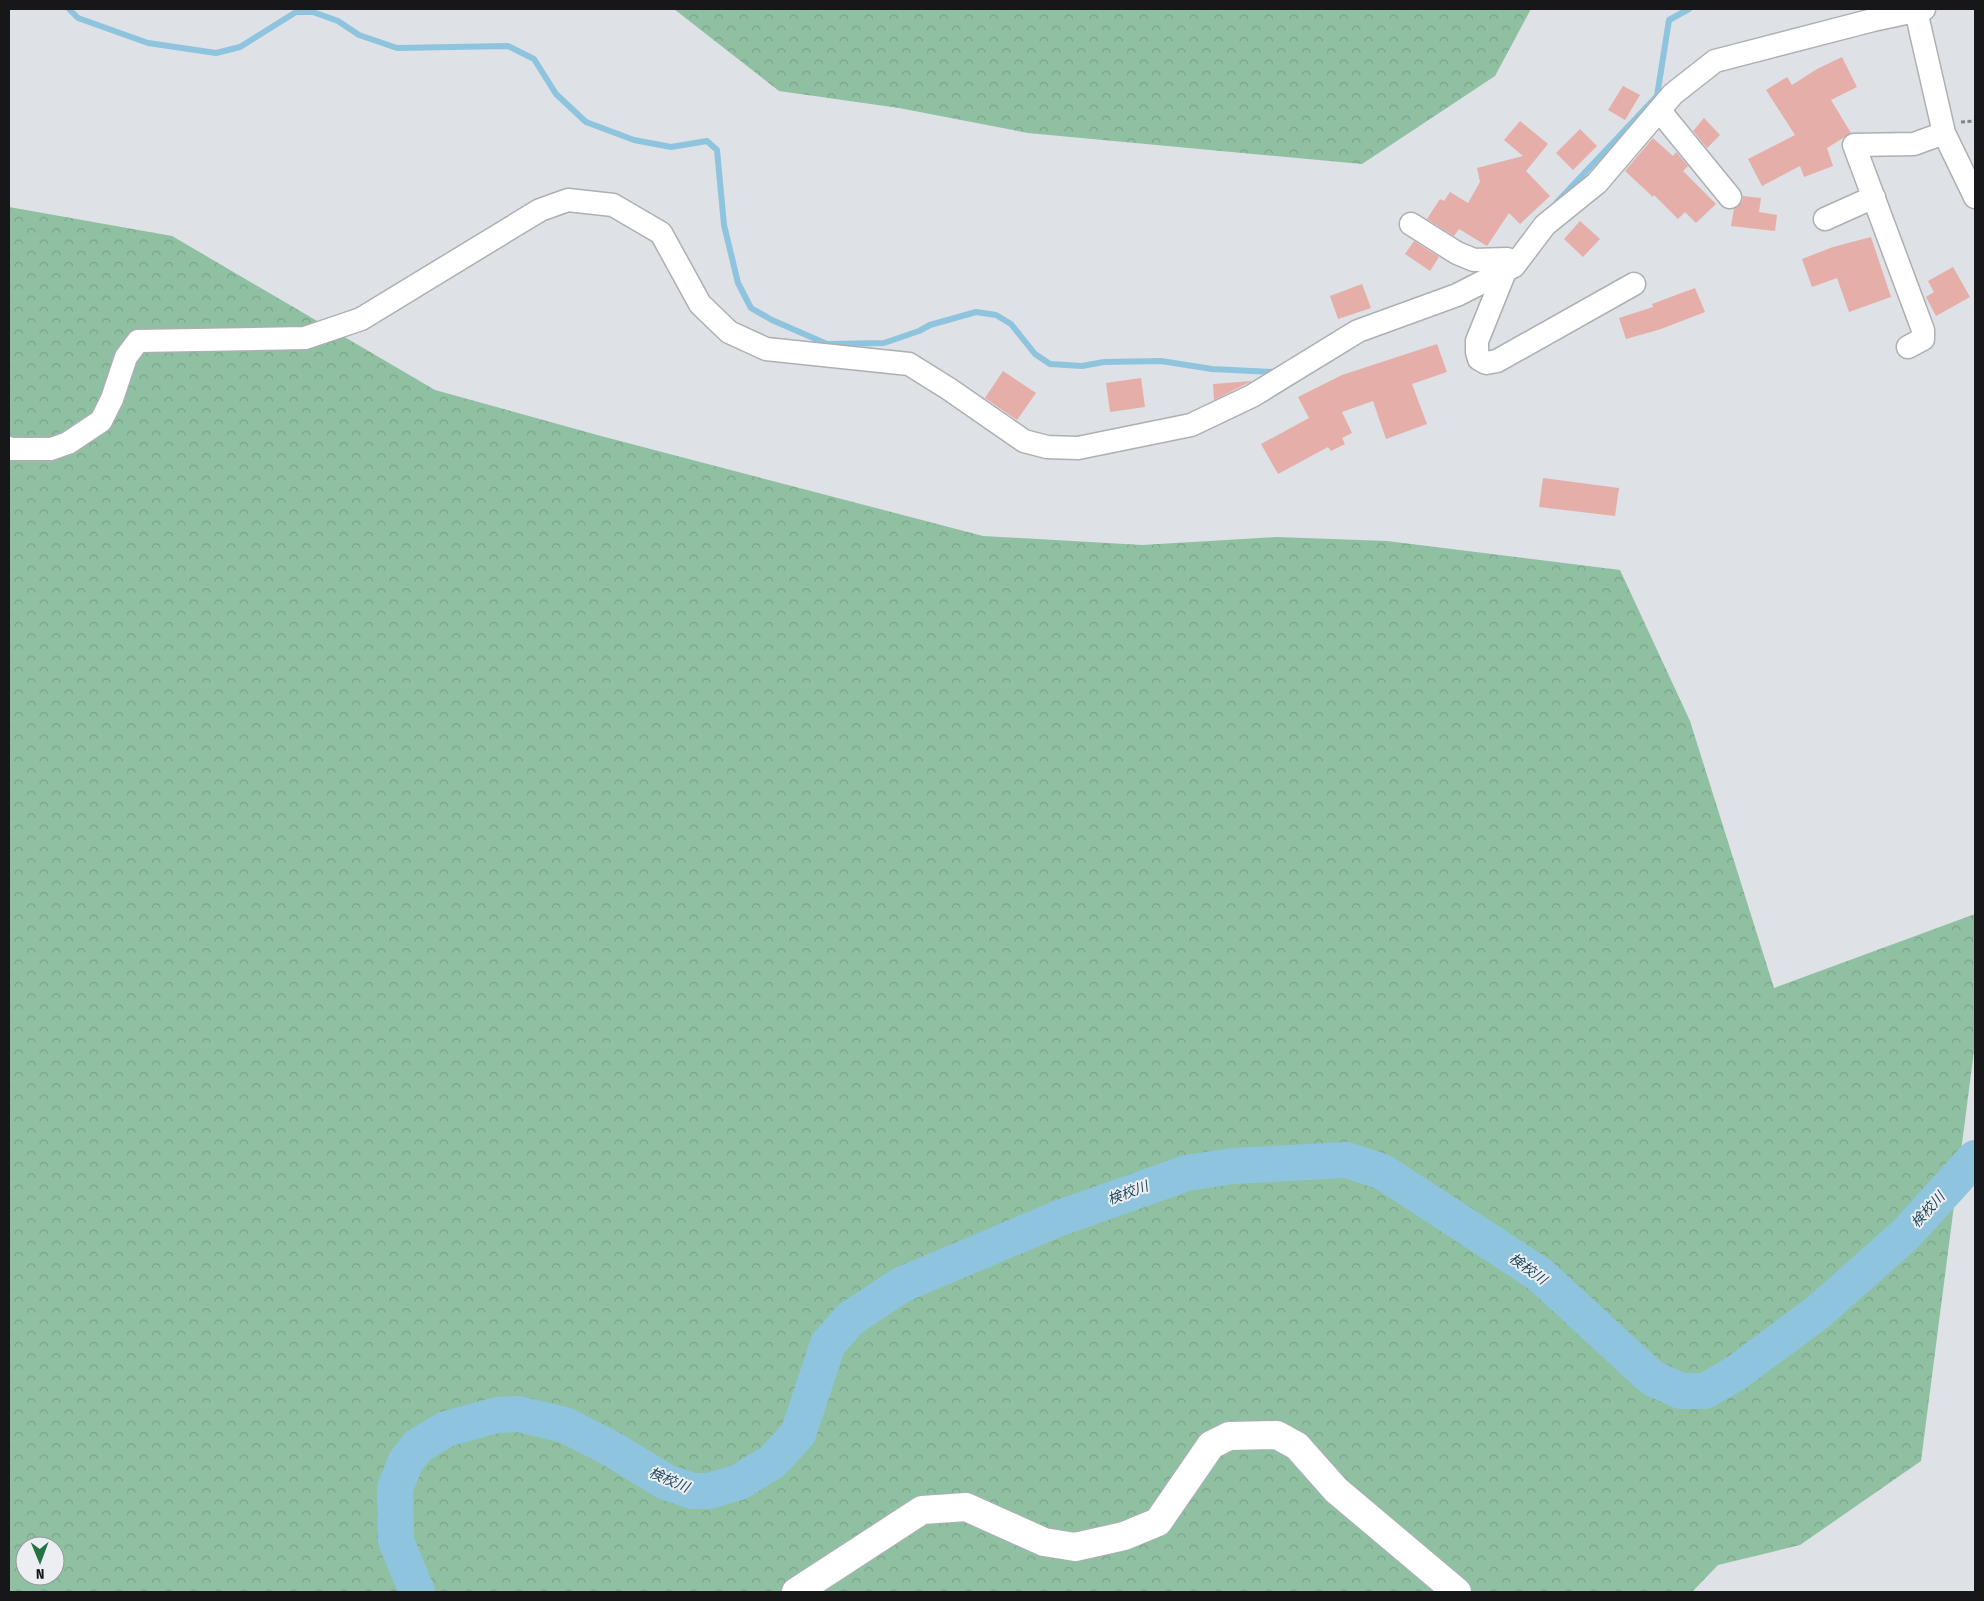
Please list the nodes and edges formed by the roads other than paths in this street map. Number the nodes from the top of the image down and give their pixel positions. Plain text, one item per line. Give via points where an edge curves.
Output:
1 (1912, 11) edge
2 (1659, 110) junction
3 (1944, 133) junction
4 (1975, 196) edge
5 (1730, 197) dead end
6 (1874, 198) junction
7 (1825, 219) dead end
8 (1410, 224) dead end
9 (1503, 264) junction
10 (1634, 284) dead end
11 (1908, 347) dead end
12 (9, 448) edge
13 (796, 1592) edge
14 (1457, 1592) edge

1 - 2 street via 1715,60 1673,94
1 - 3 street
2 - 5 street
2 - 9 street via 1598,183
3 - 4 street
3 - 6 street via 1914,144 1854,145
6 - 7 street
6 - 11 street via 1922,330 1923,339
8 - 9 street via 1474,260
9 - 10 street via 1477,341 1479,359 1486,363 1497,361
9 - 12 street via 1457,295 1358,331 1252,396 1191,425 1078,448 1047,447 1024,441 908,364 766,349 729,332 700,304 661,233 613,205 568,200 540,210 361,319 320,334 305,338 138,341 126,357 101,421 68,443 51,448
13 - 14 street via 922,1510 966,1507 1044,1542 1076,1547 1124,1536 1158,1522 1211,1445 1229,1436 1277,1435 1297,1446 1336,1490

